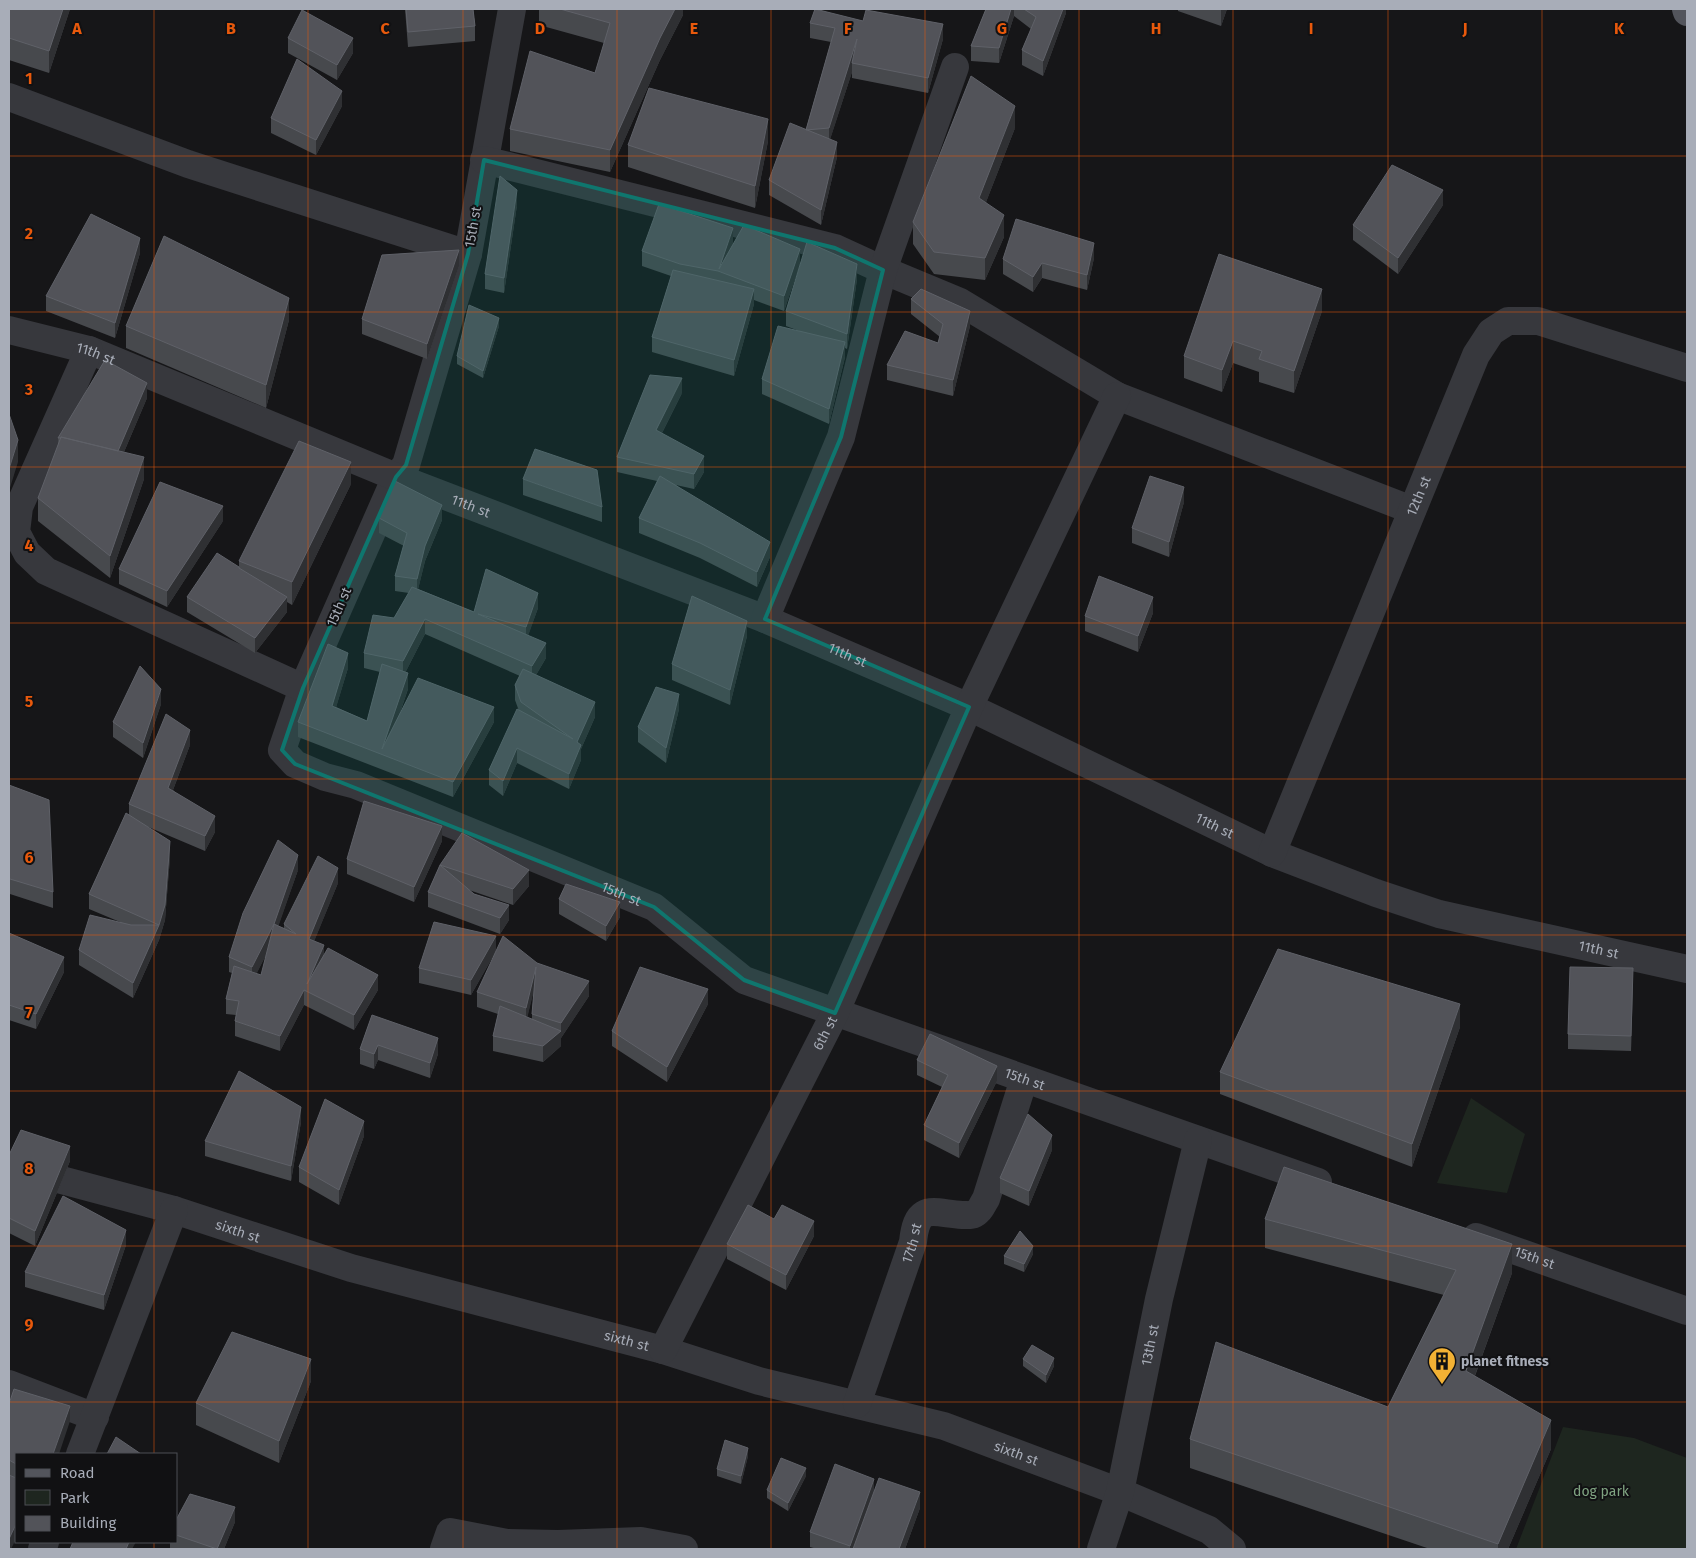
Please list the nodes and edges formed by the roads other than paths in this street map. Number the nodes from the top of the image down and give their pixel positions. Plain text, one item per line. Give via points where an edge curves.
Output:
1 (512, 9) edge
2 (956, 67) dead end
3 (9, 96) edge
4 (484, 160) junction
5 (468, 254) junction
6 (884, 270) junction
7 (9, 330) edge
8 (89, 350) junction
9 (1687, 368) edge
10 (1117, 396) junction
11 (396, 477) junction
12 (1412, 510) junction
13 (765, 619) junction
14 (304, 688) junction
15 (969, 707) junction
16 (1272, 854) junction
17 (1687, 969) edge
18 (834, 1013) junction
19 (1024, 1079) junction
20 (1198, 1140) junction
21 (9, 1166) edge
22 (1339, 1189) edge
23 (174, 1210) junction
24 (1452, 1229) edge
25 (1687, 1311) edge
26 (663, 1350) junction
27 (9, 1384) edge
28 (857, 1404) junction
29 (95, 1417) junction
30 (80, 1453) edge
31 (1120, 1492) junction
32 (447, 1540) edge
33 (639, 1545) edge
34 (684, 1549) edge
35 (1101, 1549) edge
36 (1232, 1549) edge

1 - 4 street, 15th st
2 - 6 street
3 - 5 street via 188,164
4 - 5 street, 15th st
4 - 6 street via 836,248
5 - 11 street, 15th st via 406,465
6 - 10 street via 960,302
6 - 13 street via 840,437
7 - 8 street, 11th st
8 - 11 street, 11th st
8 - 14 street via 19,506 16,532 27,553 46,571
9 - 12 street, 12th st via 1538,321 1508,321 1491,332 1476,355
10 - 12 street
10 - 15 street, 6th st
11 - 13 street, 11th st
11 - 14 street, 15th st
12 - 16 street, 12th st
13 - 15 street, 11th st
14 - 18 street, 15th st via 282,750 295,764 325,777 356,785 654,907 744,980
15 - 16 street, 11th st
15 - 18 street, 6th st
16 - 17 street, 11th st via 1439,914
18 - 19 street, 15th st
18 - 26 street, 6th st
19 - 20 street, 15th st
19 - 28 street, 17th st via 986,1199 978,1212 971,1215 928,1212 922,1215 915,1227 913,1242
20 - 22 street, 15th st
20 - 31 street, 13th st via 1159,1299
21 - 23 street, sixth st
23 - 26 street, sixth st via 351,1268
23 - 29 street
24 - 25 street, 15th st
26 - 28 street, sixth st via 760,1380
27 - 29 street
28 - 31 street, sixth st via 944,1426
29 - 30 street
31 - 35 street, 13th st
31 - 36 street, sixth st via 1209,1530
32 - 33 street
33 - 34 street

